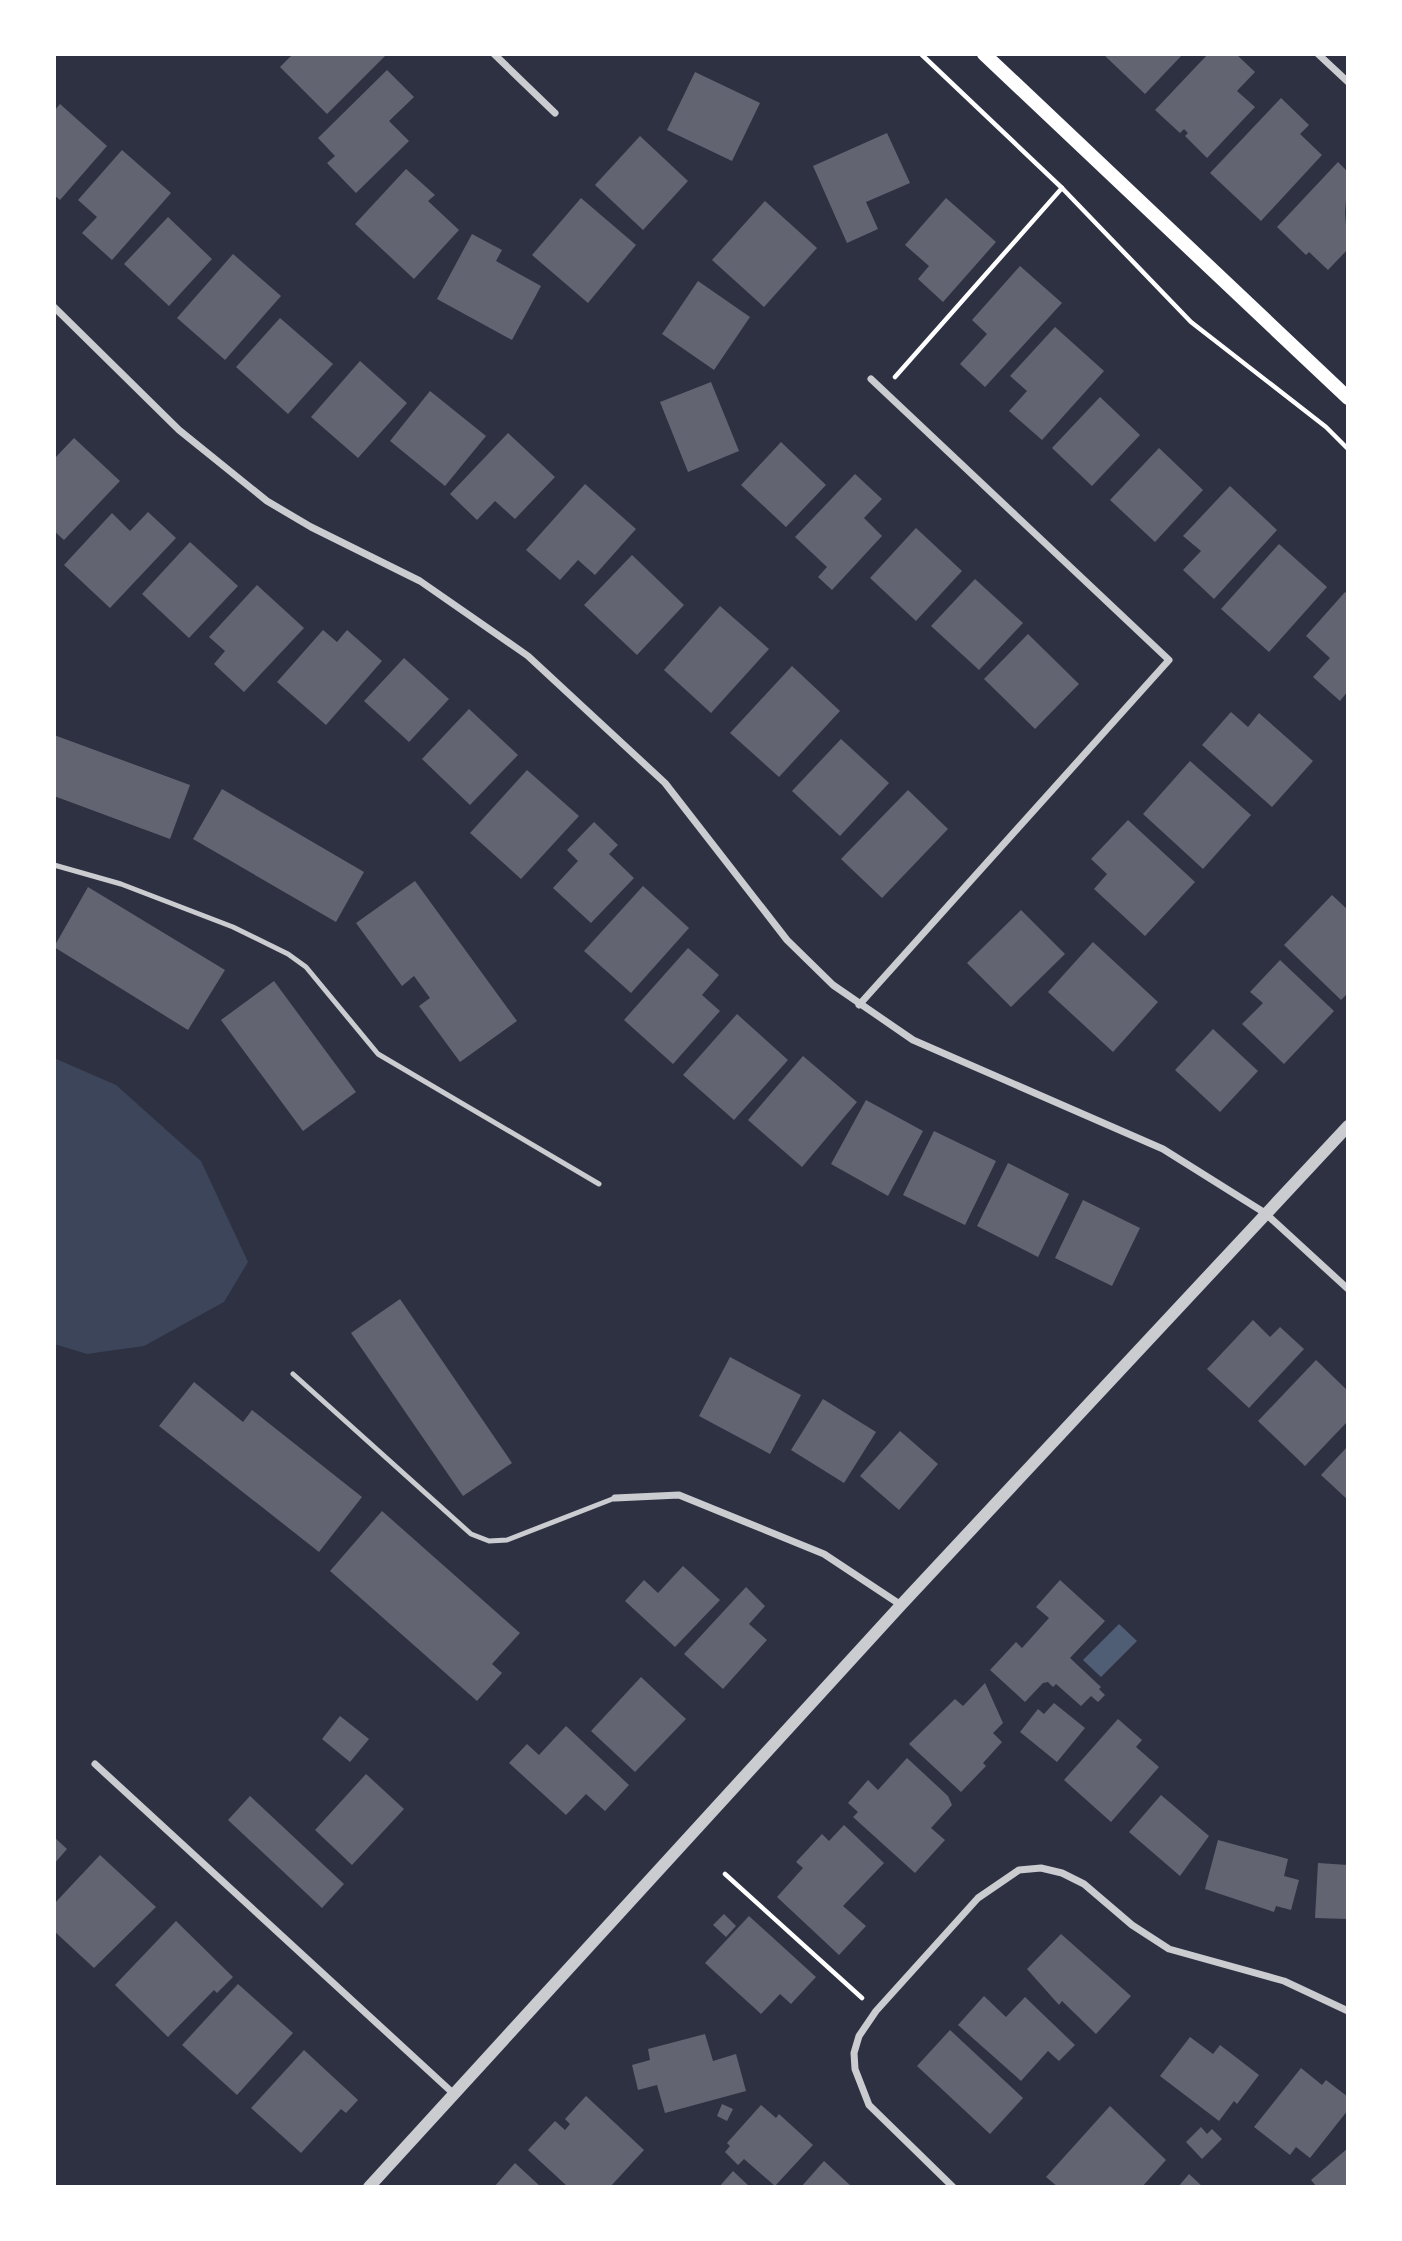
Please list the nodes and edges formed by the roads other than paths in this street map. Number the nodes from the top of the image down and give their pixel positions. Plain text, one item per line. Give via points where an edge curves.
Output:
1 (494, 54) edge
2 (984, 54) edge
3 (1318, 54) edge
4 (1348, 82) edge
5 (555, 113) dead end
6 (54, 307) edge
7 (871, 379) dead end
8 (1348, 398) edge
9 (54, 865) edge
10 (859, 1004) junction
11 (1348, 1126) edge
12 (599, 1184) dead end
13 (1265, 1213) junction
14 (1348, 1289) edge
15 (293, 1374) dead end
16 (615, 1498) joint
17 (901, 1605) junction
18 (95, 1764) dead end
19 (1348, 2011) edge
20 (456, 2095) junction
21 (369, 2187) edge
22 (953, 2187) edge

1 - 5 street
2 - 8 main road
3 - 4 street
6 - 10 street via 179,430 267,501 420,581 528,656 665,783 787,940
7 - 10 street via 1169,660
9 - 12 lane via 121,884 233,927 288,954 306,967 378,1054
10 - 13 street via 913,1040 1163,1150
11 - 13 street
13 - 14 street
13 - 17 street
15 - 16 lane via 471,1534 489,1541 507,1540
16 - 17 street via 679,1495 824,1554
17 - 20 street
18 - 20 street
19 - 22 street via 1284,1981 1169,1949 1062,1872 1019,1870 978,1898 876,2011 859,2036 855,2053 860,2086 869,2105
20 - 21 street

